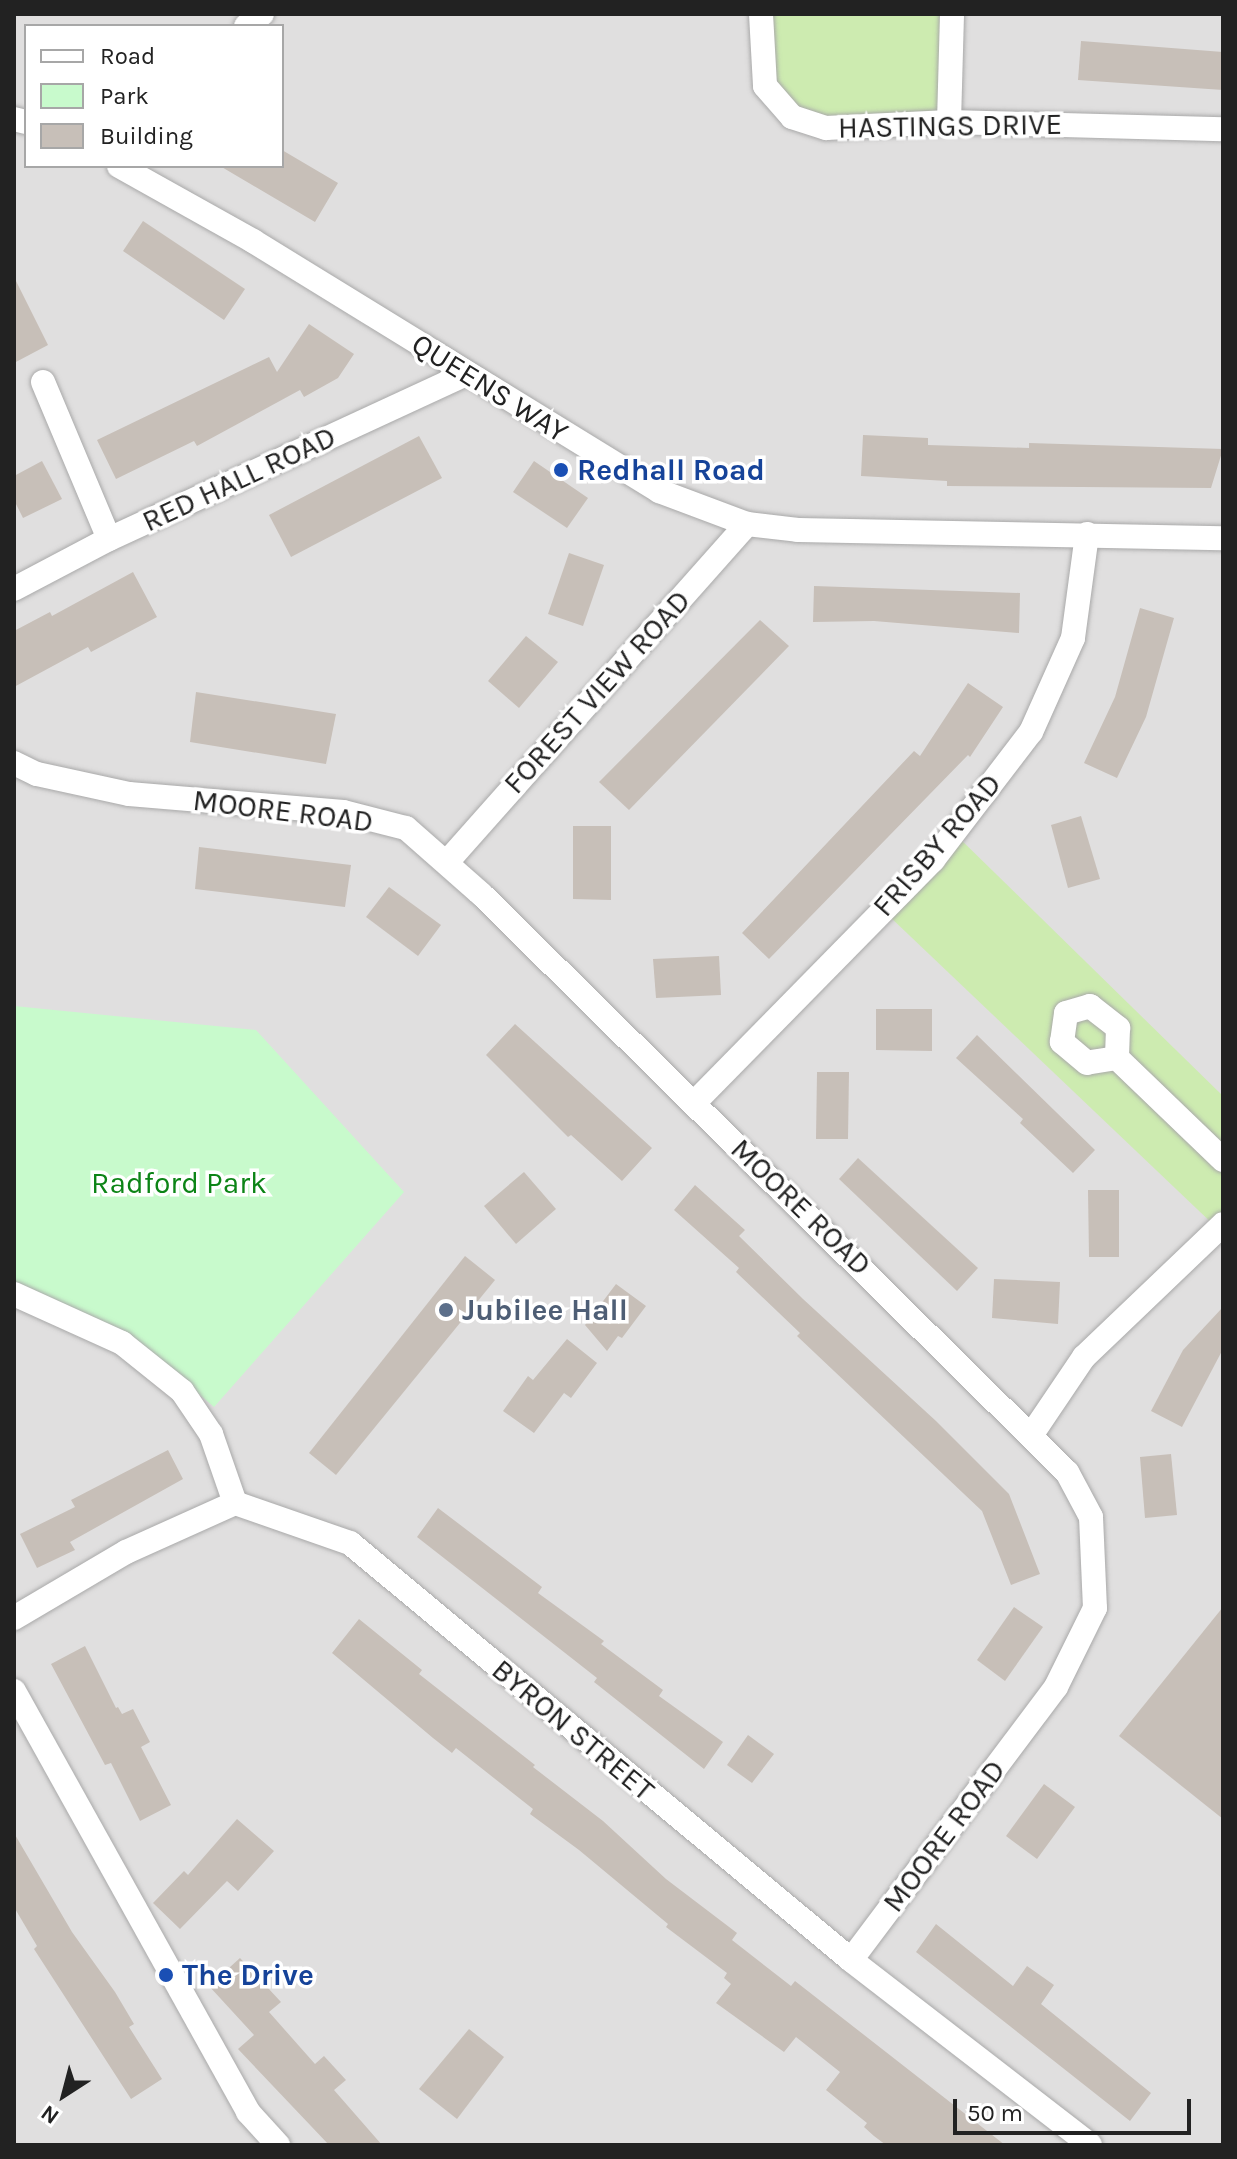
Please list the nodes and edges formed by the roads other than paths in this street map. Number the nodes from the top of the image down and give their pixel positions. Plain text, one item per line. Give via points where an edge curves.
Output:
1 (761, 14) edge
2 (952, 14) edge
3 (949, 122) junction
4 (1223, 129) edge
5 (123, 168) edge
6 (466, 374) junction
7 (43, 382) dead end
8 (747, 524) junction
9 (1087, 534) junction
10 (1223, 538) edge
11 (109, 539) junction
12 (14, 589) edge
13 (14, 763) edge
14 (447, 862) junction
15 (1117, 1058) dead end
16 (694, 1103) junction
17 (1223, 1160) edge
18 (1223, 1224) edge
19 (14, 1294) edge
20 (1032, 1434) junction
21 (235, 1503) junction
22 (14, 1618) edge
23 (14, 1691) edge
24 (851, 1960) junction
25 (278, 2145) edge
26 (1090, 2145) edge

1 - 3 street, HASTINGS DRIVE via 765,86 792,117 826,128
2 - 3 street
3 - 4 street, HASTINGS DRIVE
5 - 6 street, QUEENS WAY via 253,241
6 - 8 street, QUEENS WAY via 659,491
6 - 11 street, RED HALL ROAD
7 - 11 street
8 - 9 street, QUEENS WAY via 845,531
8 - 14 street, FOREST VIEW ROAD
9 - 10 street, QUEENS WAY
9 - 16 street, FRISBY ROAD via 1073,638 1031,732 933,860
11 - 12 street, RED HALL ROAD
13 - 14 street, MOORE ROAD via 37,774 129,794 343,812 406,828
14 - 16 street, MOORE ROAD
15 - 17 street
16 - 20 street, MOORE ROAD
18 - 20 street via 1084,1357
19 - 21 street via 122,1343 182,1391 211,1434
20 - 24 street, MOORE ROAD via 1067,1472 1091,1517 1095,1608 1056,1687
21 - 22 street via 126,1552
21 - 24 street, BYRON STREET via 350,1543
23 - 25 street via 248,2112
24 - 26 street, BYRON STREET

